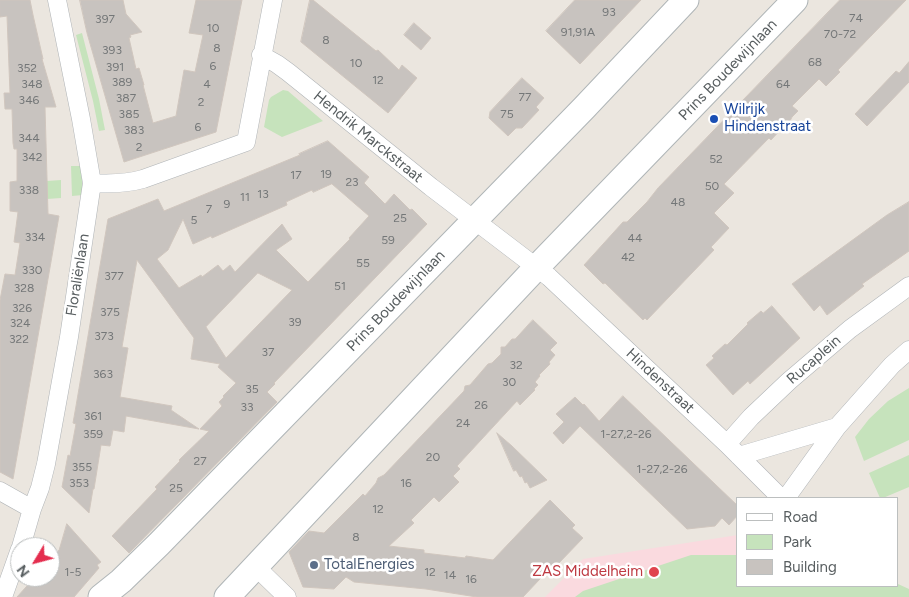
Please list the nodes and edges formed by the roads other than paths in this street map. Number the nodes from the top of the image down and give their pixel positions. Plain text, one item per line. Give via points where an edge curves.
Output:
1 (57, 0) edge
2 (272, 0) edge
3 (686, 0) edge
4 (795, 0) edge
5 (262, 56) junction
6 (92, 183) junction
7 (474, 220) junction
8 (536, 268) junction
9 (909, 286) edge
10 (909, 350) edge
11 (837, 427) junction
12 (733, 450) junction
13 (0, 491) edge
14 (780, 497) edge
15 (787, 497) edge
16 (32, 509) junction
17 (23, 537) edge
18 (256, 567) junction
19 (10, 577) edge
20 (3, 597) edge
21 (101, 597) edge
22 (227, 597) edge
23 (287, 597) edge

1 - 6 street, Floraliënlaan
2 - 5 street
3 - 7 main road, Prins Boudewijnlaan
4 - 8 main road, Prins Boudewijnlaan
5 - 6 street via 246,142 133,182
5 - 7 street, Hendrik Marckstraat via 283,68
6 - 16 street, Floraliënlaan via 46,464
7 - 8 street, Hendrik Marckstraat
7 - 21 main road, Prins Boudewijnlaan via 158,544
8 - 12 street, Hindenstraat
8 - 18 main road, Prins Boudewijnlaan
9 - 12 street, Rucaplein via 850,329 750,417
10 - 11 street
11 - 12 street
11 - 15 street
12 - 14 street, Hindenstraat
13 - 16 street
16 - 17 street, Floraliënlaan
18 - 22 main road, Prins Boudewijnlaan
18 - 23 street
19 - 20 street, Floraliënlaan

